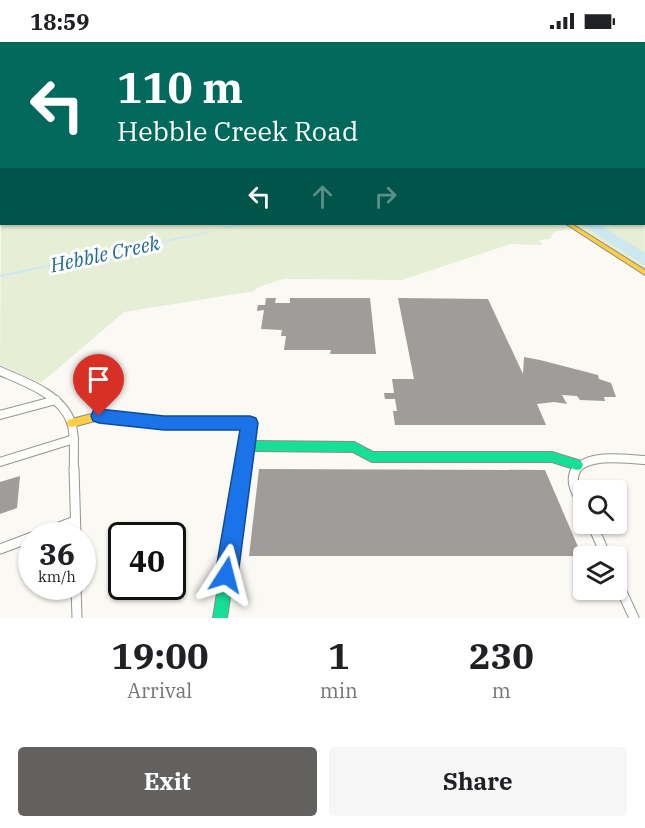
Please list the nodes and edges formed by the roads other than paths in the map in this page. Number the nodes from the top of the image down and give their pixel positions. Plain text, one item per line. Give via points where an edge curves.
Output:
1 (571, 225) edge
2 (645, 273) edge
3 (0, 371) edge
4 (56, 400) junction
5 (0, 415) edge
6 (72, 423) junction
7 (74, 439) junction
8 (246, 446) junction
9 (645, 460) edge
10 (0, 462) edge
11 (577, 465) junction
12 (573, 480) edge
13 (75, 521) edge
14 (18, 542) edge
15 (0, 549) edge
16 (76, 600) edge
17 (626, 600) edge
18 (77, 618) edge
19 (220, 618) edge
20 (634, 618) edge

1 - 2 street
3 - 4 street
4 - 5 street
4 - 6 street
6 - 7 street
6 - 8 street via 99,416 164,423 250,423
7 - 10 street
7 - 13 street
8 - 11 street via 354,447 372,457 552,457
8 - 19 street
9 - 11 street via 587,460
11 - 12 street
14 - 15 street
16 - 18 street
17 - 20 street

